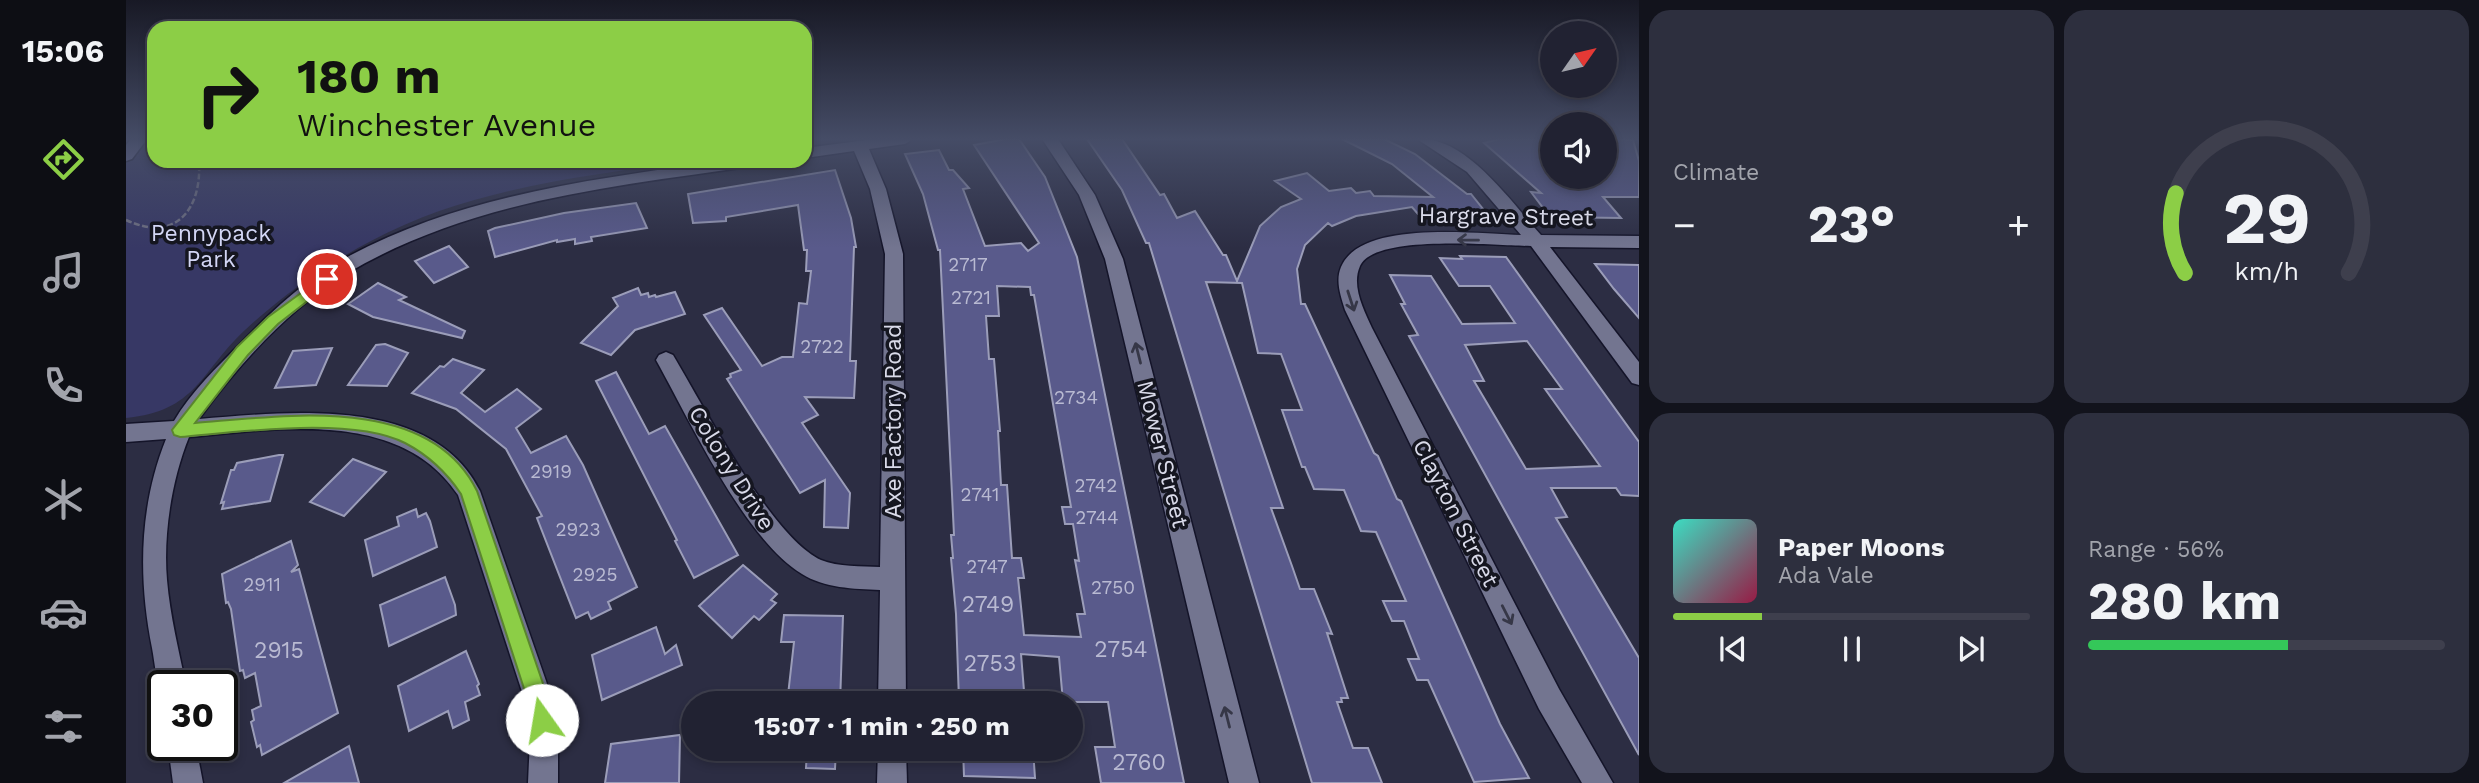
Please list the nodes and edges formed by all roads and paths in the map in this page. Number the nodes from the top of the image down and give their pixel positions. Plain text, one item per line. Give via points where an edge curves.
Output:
1 (200, 176) edge
2 (661, 176) edge
3 (872, 176) edge
4 (1074, 176) edge
5 (1479, 176) edge
6 (126, 220) edge
7 (1536, 241) junction
8 (1639, 242) edge
9 (1374, 246) joint
10 (666, 360) dead end
11 (1639, 377) edge
12 (180, 430) junction
13 (126, 433) edge
14 (892, 579) junction
15 (169, 670) edge
16 (892, 691) edge
17 (184, 761) edge
18 (892, 761) edge
19 (188, 783) edge
20 (543, 783) edge
21 (892, 783) edge
22 (1244, 783) edge
23 (1598, 783) edge

1 - 6 path via 186,214 174,225 151,232
2 - 12 street via 522,197 405,234 344,267 273,320 242,351
3 - 14 street, Axe Factory Road via 894,254
22 -> 4 street, Mower Street via 1114,260
5 - 7 street
7 - 8 street, Hargrave Street
7 -> 9 street, Hargrave Street via 1402,239
7 - 11 street
9 -> 23 street, Clayton Street via 1348,270 1350,302 1549,699
10 - 14 street, Colony Drive via 761,519 785,548 811,567 838,576
12 - 13 street
12 - 15 street via 163,491 154,575
12 - 20 street via 278,423 381,428 410,438 455,471 468,491 540,704
14 - 16 street, Axe Factory Road
17 - 19 street
18 - 21 street

